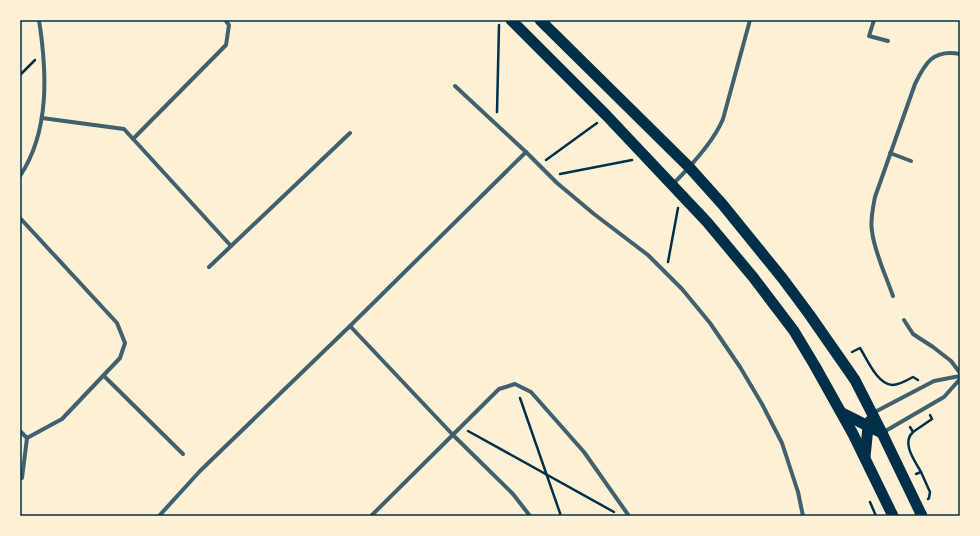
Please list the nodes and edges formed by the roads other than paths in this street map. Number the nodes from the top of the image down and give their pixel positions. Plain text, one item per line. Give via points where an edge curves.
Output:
1 (39, 20) edge
2 (225, 20) edge
3 (511, 20) edge
4 (750, 20) edge
5 (874, 20) edge
6 (546, 22) edge
7 (888, 41) dead end
8 (960, 54) edge
9 (455, 86) dead end
10 (42, 118) junction
11 (350, 133) dead end
12 (133, 139) junction
13 (526, 152) junction
14 (890, 153) junction
15 (911, 161) dead end
16 (689, 167) junction
17 (20, 176) edge
18 (672, 185) junction
19 (20, 218) edge
20 (231, 246) junction
21 (209, 267) dead end
22 (893, 296) dead end
23 (904, 320) dead end
24 (350, 326) junction
25 (960, 373) edge
26 (104, 376) junction
27 (960, 378) edge
28 (842, 413) junction
29 (872, 413) junction
30 (868, 427) junction
31 (20, 431) edge
32 (882, 433) junction
33 (454, 435) junction
34 (27, 438) junction
35 (183, 454) dead end
36 (865, 457) junction
37 (22, 478) dead end
38 (159, 516) edge
39 (371, 516) edge
40 (530, 516) edge
41 (629, 516) edge
42 (804, 516) edge
43 (893, 516) edge
44 (922, 516) edge

1 - 10 street via 44,82
2 - 12 street via 229,25 226,45
3 - 18 highway
4 - 16 street via 720,128
5 - 7 street via 869,36
6 - 16 highway
8 - 14 street via 951,52 935,56 923,67
9 - 13 street
10 - 12 street via 124,129
10 - 17 street via 38,138
11 - 20 street
12 - 20 street
13 - 24 street
13 - 42 street via 594,214 648,255 682,289 710,323 740,367 782,442
14 - 15 street
14 - 22 street via 875,197 872,231
16 - 18 street
16 - 29 highway via 783,279 855,380
18 - 28 highway via 753,276 794,331
19 - 26 street via 117,323 125,343 120,358
20 - 21 street
23 - 25 street via 913,334 951,361
24 - 33 street
24 - 38 street via 200,470
26 - 34 street via 62,419
26 - 35 street
27 - 29 street via 934,381
27 - 32 street via 944,397
28 - 30 highway
28 - 36 highway
29 - 30 highway
29 - 32 highway
30 - 32 highway
30 - 36 highway
31 - 34 street
32 - 44 highway
33 - 39 street
33 - 40 street via 513,494
33 - 41 street via 499,389 515,384 531,392 584,452
34 - 37 street
36 - 43 highway

